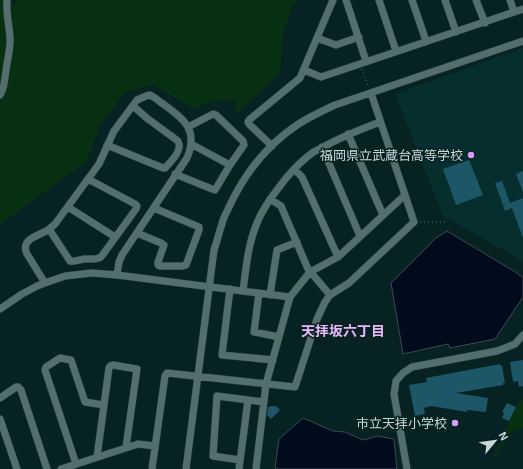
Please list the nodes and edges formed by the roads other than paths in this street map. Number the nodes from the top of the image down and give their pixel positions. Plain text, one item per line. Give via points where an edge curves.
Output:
1 (7, 0) edge
2 (333, 0) edge
3 (346, 0) edge
4 (379, 0) edge
5 (412, 0) edge
6 (445, 0) edge
7 (476, 0) edge
8 (510, 0) edge
9 (523, 9) edge
10 (514, 12) junction
11 (485, 23) junction
12 (456, 32) junction
13 (359, 37) junction
14 (317, 38) junction
15 (426, 41) junction
16 (523, 41) edge
17 (396, 51) junction
18 (363, 62) junction
19 (304, 70) junction
20 (371, 93) junction
21 (0, 95) edge
22 (133, 106) junction
23 (380, 122) junction
24 (188, 128) junction
25 (348, 134) junction
26 (191, 144) junction
27 (107, 145) junction
28 (272, 146) junction
29 (322, 147) junction
30 (230, 165) junction
31 (294, 170) junction
32 (175, 174) junction
33 (88, 179) junction
34 (405, 195) junction
35 (270, 199) junction
36 (68, 206) junction
37 (154, 208) junction
38 (383, 215) junction
39 (49, 229) junction
40 (137, 233) junction
41 (360, 236) junction
42 (115, 237) junction
43 (297, 242) junction
44 (338, 257) junction
45 (310, 272) junction
46 (117, 275) junction
47 (45, 282) junction
48 (210, 287) junction
49 (230, 289) junction
50 (243, 291) junction
51 (259, 293) junction
52 (270, 295) junction
53 (330, 295) junction
54 (290, 297) junction
55 (0, 309) edge
56 (523, 336) edge
57 (279, 337) junction
58 (273, 360) junction
59 (199, 376) junction
60 (266, 384) junction
61 (0, 398) edge
62 (248, 400) junction
63 (264, 402) junction
64 (104, 405) junction
65 (0, 419) edge
66 (155, 446) junction
67 (126, 447) junction
68 (98, 457) junction
69 (240, 460) junction
70 (76, 464) junction
71 (17, 469) edge
72 (47, 469) edge
73 (61, 469) edge
74 (152, 469) edge
75 (186, 469) edge
76 (239, 469) edge
77 (256, 469) edge
78 (407, 469) edge

1 - 21 street via 10,39 5,84
2 - 14 street
3 - 13 street
4 - 17 street
5 - 15 street
6 - 12 street
7 - 11 street
8 - 10 street
9 - 10 street
10 - 11 street
11 - 12 street
12 - 15 street
13 - 14 street via 336,45
13 - 18 street
14 - 19 street
15 - 17 street
16 - 20 street
17 - 18 street
18 - 19 street via 321,77
19 - 28 street via 300,78 248,122
20 - 23 street
20 - 28 street via 334,105 308,118
22 - 24 street via 137,100 150,95 183,120
22 - 27 street
22 - 27 street via 178,141 178,151 168,166 162,168
23 - 25 street
23 - 34 street
24 - 26 street
24 - 30 street via 213,114 216,115 244,143
25 - 29 street
25 - 38 street
26 - 30 street
26 - 32 street via 187,158
27 - 33 street via 99,164
28 - 48 street via 248,173 222,223 214,250
29 - 31 street
29 - 41 street
30 - 32 street via 215,190
31 - 35 street
31 - 44 street via 302,177
32 - 37 street
33 - 36 street
33 - 42 street via 136,206
34 - 38 street
34 - 53 street via 414,222 349,283
35 - 43 street via 281,206
35 - 50 street via 253,235
36 - 39 street
36 - 42 street
37 - 40 street
37 - 40 street via 199,227 186,265 158,265 164,245
38 - 41 street
39 - 42 street via 70,261 101,258
39 - 47 street via 29,240 25,247
40 - 46 street via 122,255
41 - 44 street
43 - 45 street
43 - 52 street via 277,250
44 - 45 street
45 - 53 street
45 - 54 street
46 - 47 street via 92,273 65,276
46 - 48 street
47 - 55 street
48 - 49 street
48 - 59 street
49 - 50 street
49 - 58 street via 222,355
50 - 51 street
51 - 52 street
51 - 57 street via 254,332
52 - 54 street
53 - 60 street via 321,310 295,387
54 - 57 street
56 - 78 street via 515,344 497,351 412,367 396,380 394,394
57 - 58 street
58 - 60 street
59 - 60 street
59 - 66 street via 167,373 164,376
59 - 75 street
60 - 63 street
61 - 72 street via 18,387 21,390
62 - 63 street
62 - 69 street
62 - 69 street via 217,396 213,456
63 - 77 street
64 - 67 street via 110,366 137,369
64 - 68 street
64 - 70 street via 85,402 71,360 60,358 46,368
65 - 71 street
66 - 67 street via 138,444
66 - 74 street
67 - 68 street
68 - 70 street
69 - 76 street
70 - 73 street

